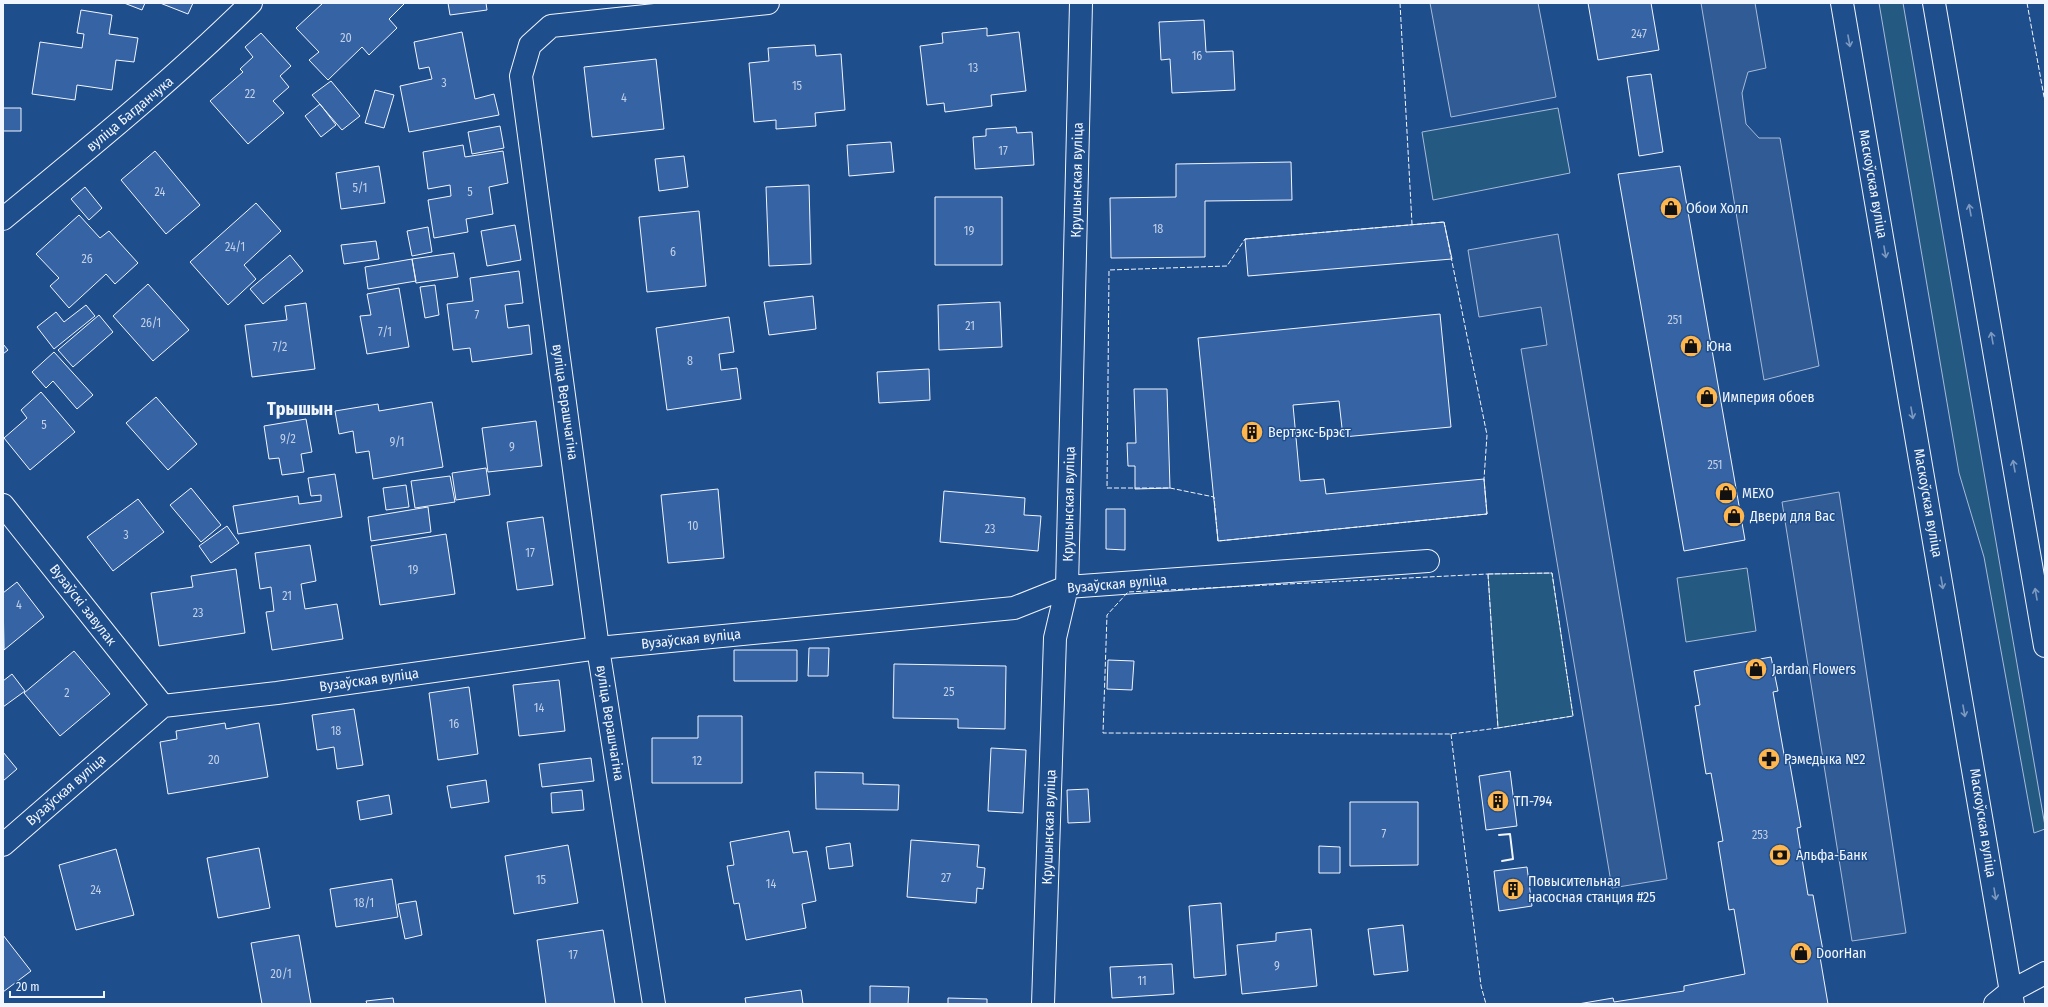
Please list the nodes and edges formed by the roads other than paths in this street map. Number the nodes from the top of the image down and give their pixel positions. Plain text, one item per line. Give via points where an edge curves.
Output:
1 (251, 3) edge
2 (768, 3) edge
3 (1081, 3) edge
4 (1842, 3) edge
5 (1934, 3) edge
6 (3, 219) edge
7 (3, 505) edge
8 (1428, 561) dead end
9 (1067, 587) junction
10 (2045, 646) edge
11 (598, 648) junction
12 (163, 706) junction
13 (3, 845) edge
14 (2045, 973) edge
15 (2006, 1000) edge
16 (654, 1004) edge
17 (1043, 1004) edge

1 - 6 street, вуліца Багданчука via 197,56 140,106
2 - 11 street, вуліца Верашчагіна via 550,26 530,45 521,76
3 - 9 street, Крушынская вуліца
4 -> 15 street, Маскоўская вуліца
10 -> 5 street
7 - 12 street, Вузаўскі завулак
8 - 9 street, Вузаўская вуліца
9 - 11 street, Вузаўская вуліца via 1014,608
9 - 17 street, Крушынская вуліца via 1055,638
11 - 12 street, Вузаўская вуліца via 277,693
11 - 16 street, вуліца Верашчагіна
12 - 13 street, Вузаўская вуліца
14 - 15 street

